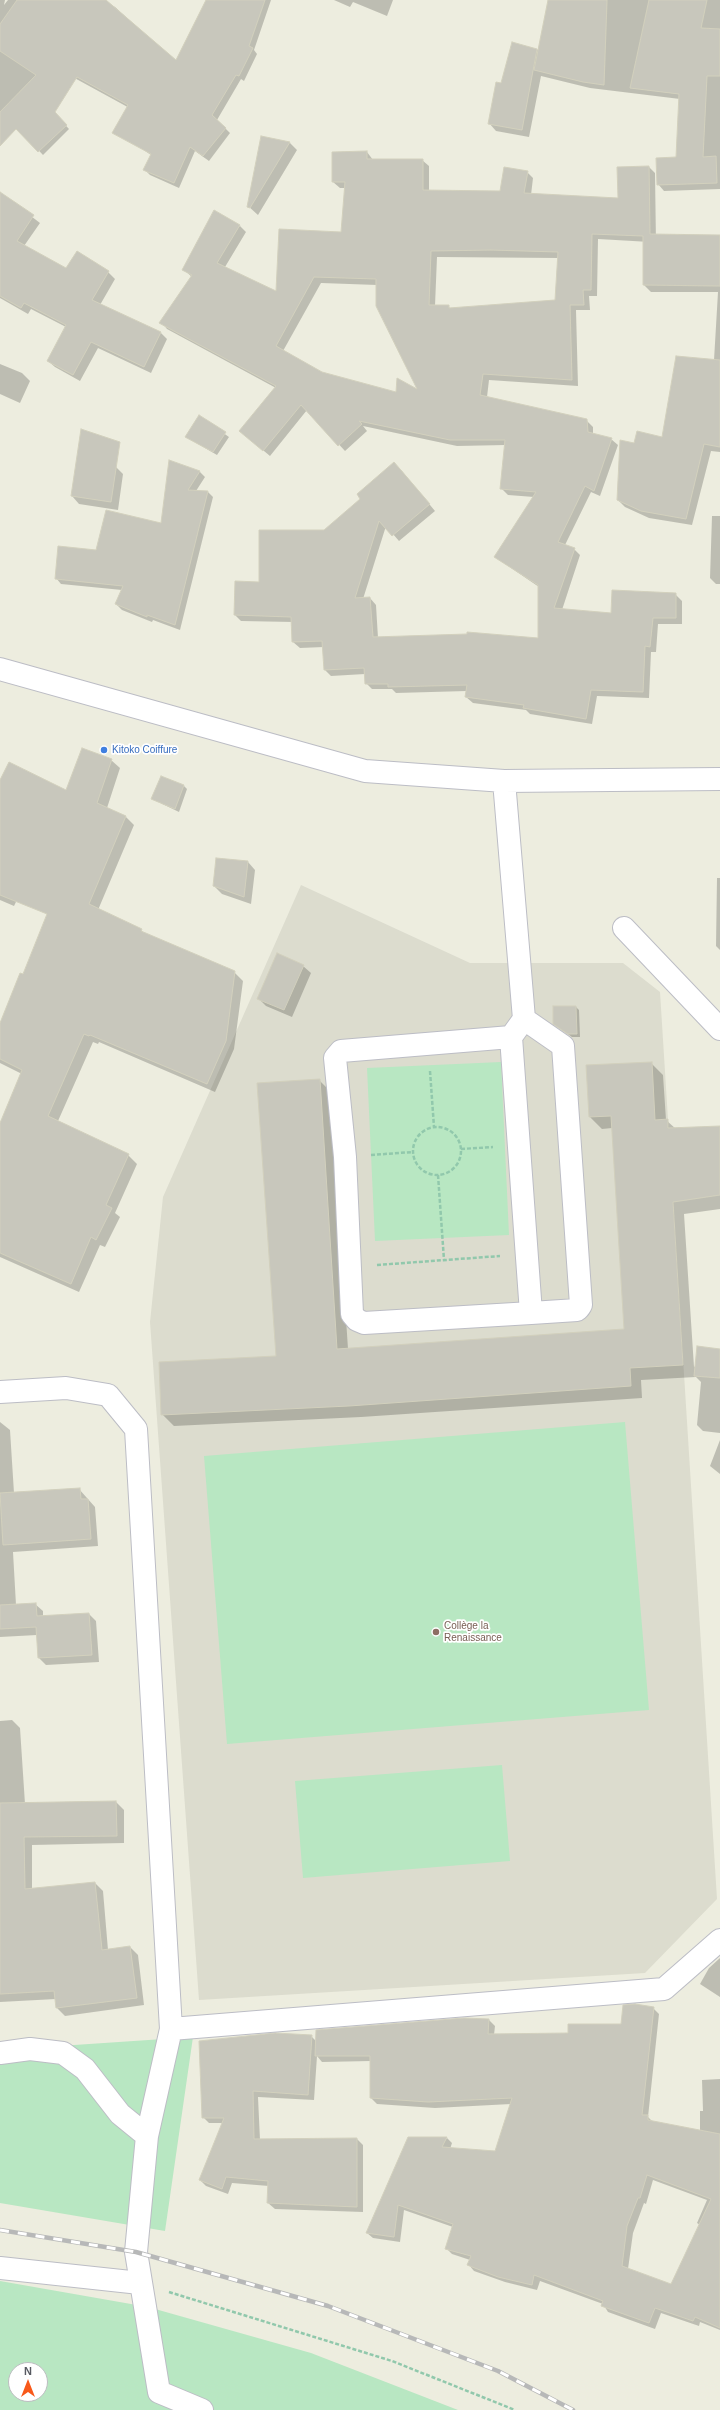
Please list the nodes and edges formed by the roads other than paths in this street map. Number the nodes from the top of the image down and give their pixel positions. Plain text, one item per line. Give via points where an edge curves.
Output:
1 (1, 672) edge
2 (720, 779) edge
3 (504, 780) junction
4 (624, 928) dead end
5 (524, 1020) junction
6 (720, 1029) edge
7 (511, 1037) junction
8 (531, 1313) junction
9 (0, 1392) edge
10 (720, 1940) edge
11 (171, 2028) junction
12 (0, 2053) edge
13 (146, 2136) junction
14 (0, 2268) edge
15 (140, 2283) junction
16 (202, 2410) edge

1 - 3 street via 365,771
2 - 3 street
3 - 5 street
4 - 6 street
5 - 7 street
5 - 8 street via 562,1046 581,1305 577,1310
7 - 8 street
7 - 8 street via 341,1051 335,1058 345,1158 352,1314 364,1323
9 - 11 street via 66,1388 108,1395 136,1429
10 - 11 street via 664,1989
11 - 13 street
12 - 13 street via 30,2049 62,2053 85,2069 120,2114
13 - 15 street via 136,2252
14 - 15 street
15 - 16 street via 159,2392

